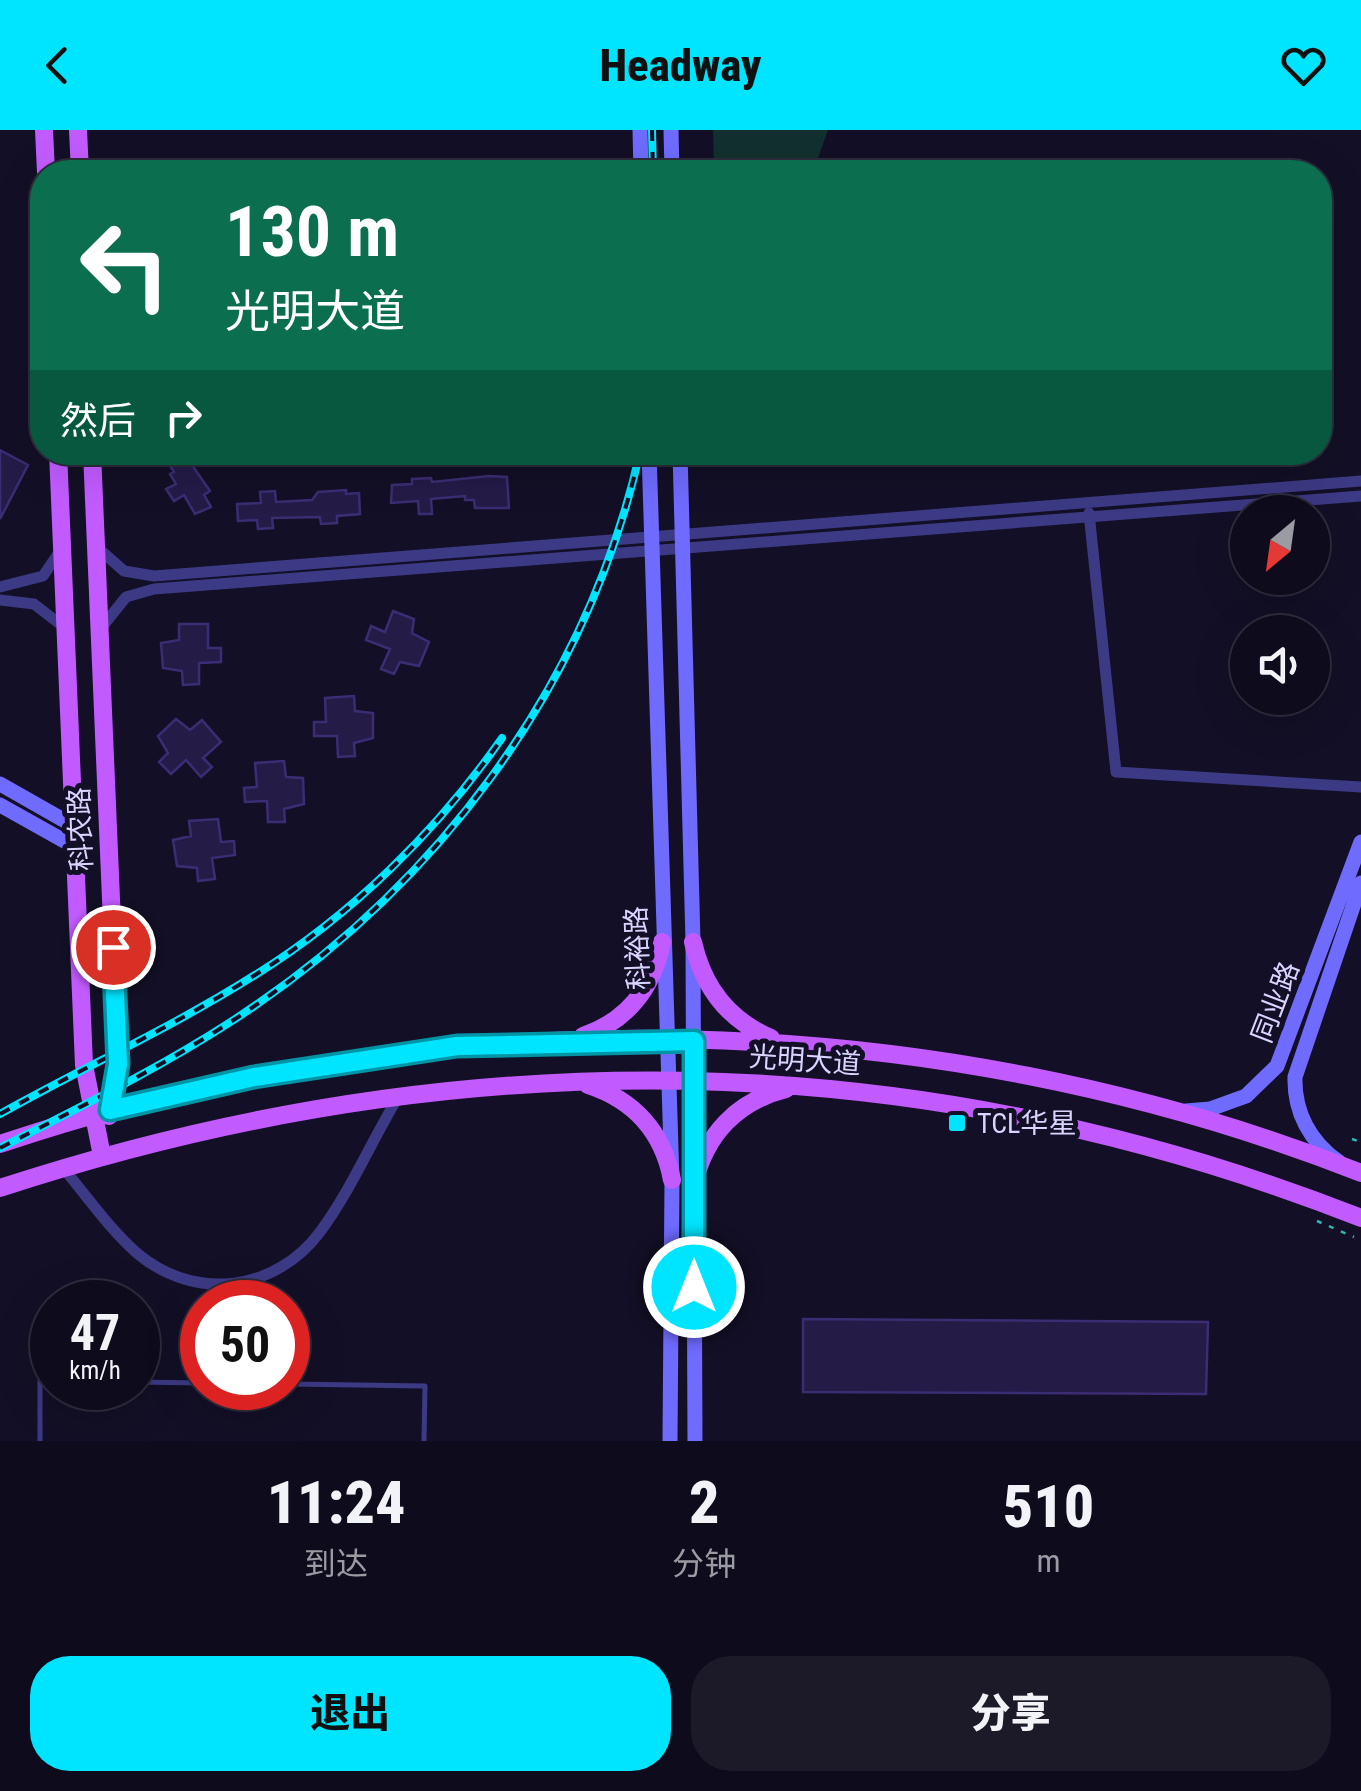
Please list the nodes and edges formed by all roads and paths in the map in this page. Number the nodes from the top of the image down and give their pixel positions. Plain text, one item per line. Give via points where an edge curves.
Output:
1 (44, 130) edge
2 (78, 130) edge
3 (640, 130) edge
4 (671, 130) edge
5 (45, 160) edge
6 (79, 160) edge
7 (641, 160) edge
8 (672, 160) edge
9 (59, 465) edge
10 (93, 465) edge
11 (649, 465) edge
12 (680, 465) edge
13 (1361, 481) edge
14 (1361, 496) edge
15 (1088, 504) junction
16 (1090, 518) junction
17 (62, 542) junction
18 (96, 542) junction
19 (682, 542) junction
20 (651, 545) junction
21 (0, 587) edge
22 (0, 600) edge
23 (65, 628) junction
24 (100, 636) junction
25 (0, 784) edge
26 (1361, 787) edge
27 (0, 806) edge
28 (74, 826) junction
29 (1361, 842) edge
30 (74, 847) junction
31 (1361, 883) edge
32 (662, 942) junction
33 (693, 942) junction
34 (560, 1040) junction
35 (666, 1041) junction
36 (694, 1041) junction
37 (802, 1046) junction
38 (668, 1080) junction
39 (694, 1080) junction
40 (561, 1082) junction
41 (801, 1087) junction
42 (399, 1095) junction
43 (1172, 1110) junction
44 (102, 1113) junction
45 (1352, 1139) dead end
46 (1361, 1142) edge
47 (0, 1144) edge
48 (102, 1156) junction
49 (62, 1168) junction
50 (1356, 1171) edge
51 (672, 1180) junction
52 (694, 1184) junction
53 (0, 1188) edge
54 (1361, 1218) edge
55 (1317, 1221) dead end
56 (1354, 1236) dead end
57 (194, 1280) edge
58 (240, 1280) edge
59 (310, 1384) edge
60 (40, 1410) edge
61 (40, 1441) edge
62 (424, 1441) edge
63 (670, 1441) edge
64 (694, 1441) edge

1 - 5 main road
2 - 6 main road
3 - 7 main road
4 - 8 main road
9 - 17 main road, 科农路
10 - 18 main road, 科农路
11 - 20 main road, 科裕路
12 - 19 main road, 科裕路
13 - 15 street
14 - 16 street
15 - 16 street
15 - 19 street
16 - 19 street
16 - 26 street via 1116,772
17 - 21 street via 43,576
17 - 23 main road, 科农路
18 - 20 street via 117,568 154,576
18 - 24 main road, 科农路
19 - 20 street
19 - 33 main road, 科裕路
20 - 24 street via 142,591 114,607
20 - 32 main road, 科裕路
22 - 23 street via 34,604
23 - 28 main road, 科农路
24 - 44 main road, 科农路 via 118,1064
25 - 28 main road
27 - 30 main road
28 - 30 main road, 科农路
29 - 43 main road, 同业路 via 1271,1076 1222,1106
30 - 44 main road, 科农路 via 84,1065
31 - 50 main road, 同业路 via 1295,1077 1306,1128 1324,1151
32 - 34 main road via 655,970 633,1005 600,1030
32 - 35 main road, 科裕路
33 - 36 main road, 科裕路
33 - 37 main road via 707,984 724,1007 760,1034
34 - 35 main road, 光明大道
34 - 44 main road, 光明大道 via 348,1059
35 - 36 main road, 光明大道
35 - 38 main road, 科裕路
36 - 37 main road, 光明大道
36 - 39 main road, 科裕路
37 - 43 main road, 光明大道 via 945,1059
38 - 39 main road, 光明大道
38 - 40 main road, 光明大道
38 - 51 main road, 科裕路
39 - 41 main road, 光明大道
39 - 52 main road, 科裕路
40 - 42 main road, 光明大道
40 - 51 main road via 602,1089 636,1111 660,1142
41 - 52 main road via 772,1092 734,1114 708,1145
41 - 54 main road, 光明大道 via 939,1100 1037,1118 1233,1170
42 - 48 main road, 光明大道 via 253,1119
42 - 58 street via 311,1243 269,1274
43 - 50 main road, 光明大道
44 - 47 main road, 光明大道
44 - 48 main road, 科农路
45 - 46 path
48 - 49 main road, 光明大道
49 - 53 main road, 光明大道
49 - 57 street via 137,1253 171,1275
51 - 63 main road, 科裕路
52 - 64 main road, 科裕路
55 - 56 path
59 - 62 lane via 424,1386
60 - 61 lane

